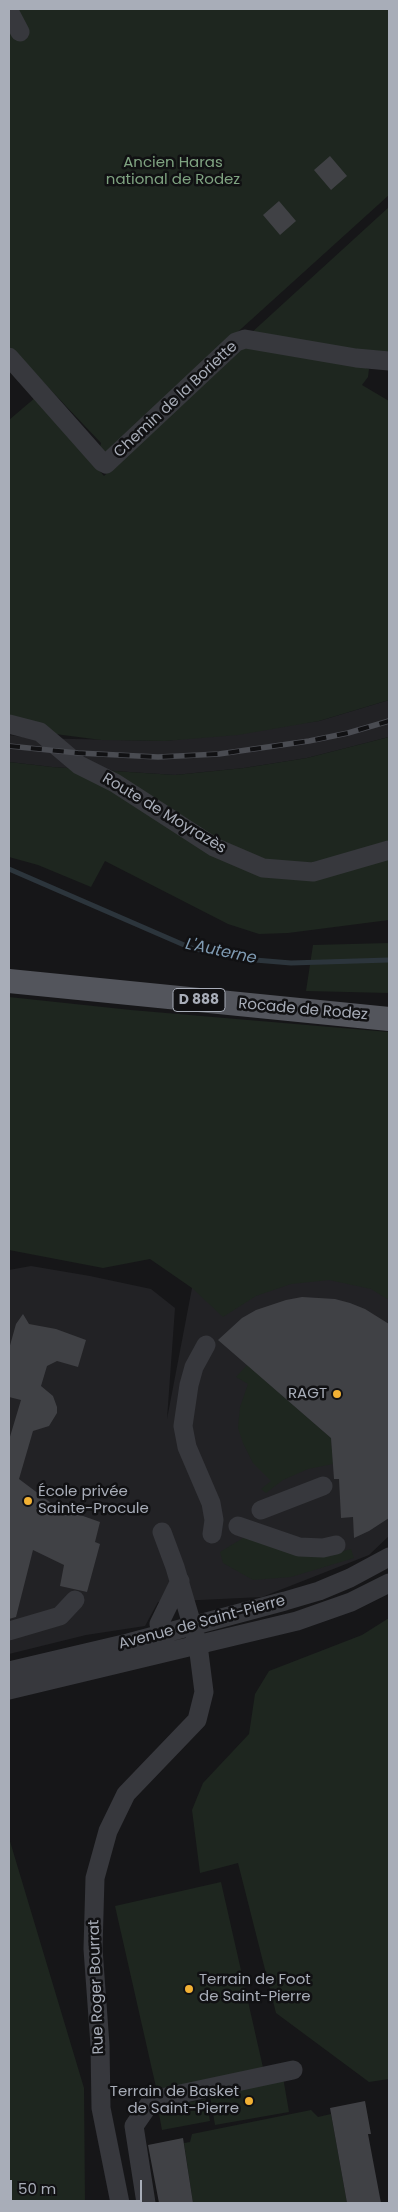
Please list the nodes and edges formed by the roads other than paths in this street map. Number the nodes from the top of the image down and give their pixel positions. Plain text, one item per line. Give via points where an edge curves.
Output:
1 (9, 11) edge
2 (20, 32) dead end
3 (9, 357) edge
4 (389, 361) edge
5 (9, 724) edge
6 (389, 850) edge
7 (9, 981) edge
8 (389, 1019) edge
9 (206, 1345) dead end
10 (323, 1486) dead end
11 (261, 1510) dead end
12 (238, 1526) dead end
13 (162, 1532) dead end
14 (212, 1534) dead end
15 (336, 1546) dead end
16 (389, 1557) edge
17 (180, 1581) junction
18 (389, 1584) edge
19 (74, 1600) dead end
20 (9, 1631) edge
21 (195, 1636) junction
22 (164, 1643) junction
23 (9, 1671) edge
24 (9, 1690) edge
25 (293, 2070) dead end
26 (120, 2203) edge
27 (146, 2203) edge

1 - 2 street
3 - 4 street, Chemin de la Boriette via 106,464 236,342 245,339
5 - 6 street, Route de Moyrazès via 40,732 79,765 116,783 214,846 263,868 313,872
7 - 8 main road, Rocade de Rodez / D 888
9 - 14 street via 194,1366 183,1426 187,1447 211,1503
10 - 11 street
12 - 15 street via 299,1547
13 - 17 street, Rue Roger Bourrat
16 - 21 street, Avenue de Saint-Pierre via 319,1591
17 - 21 street, Rue Roger Bourrat
17 - 22 street via 159,1624
18 - 21 street, Avenue de Saint-Pierre via 351,1602 297,1621
19 - 20 street via 60,1616
21 - 22 street, Avenue de Saint-Pierre
21 - 26 street, Rue Roger Bourrat via 204,1692 197,1720 126,1794 108,1831 95,1878 93,1948 101,2108
22 - 23 street, Avenue de Saint-Pierre
22 - 24 street, Avenue de Saint-Pierre via 94,1670
25 - 27 street via 152,2100 134,2126

